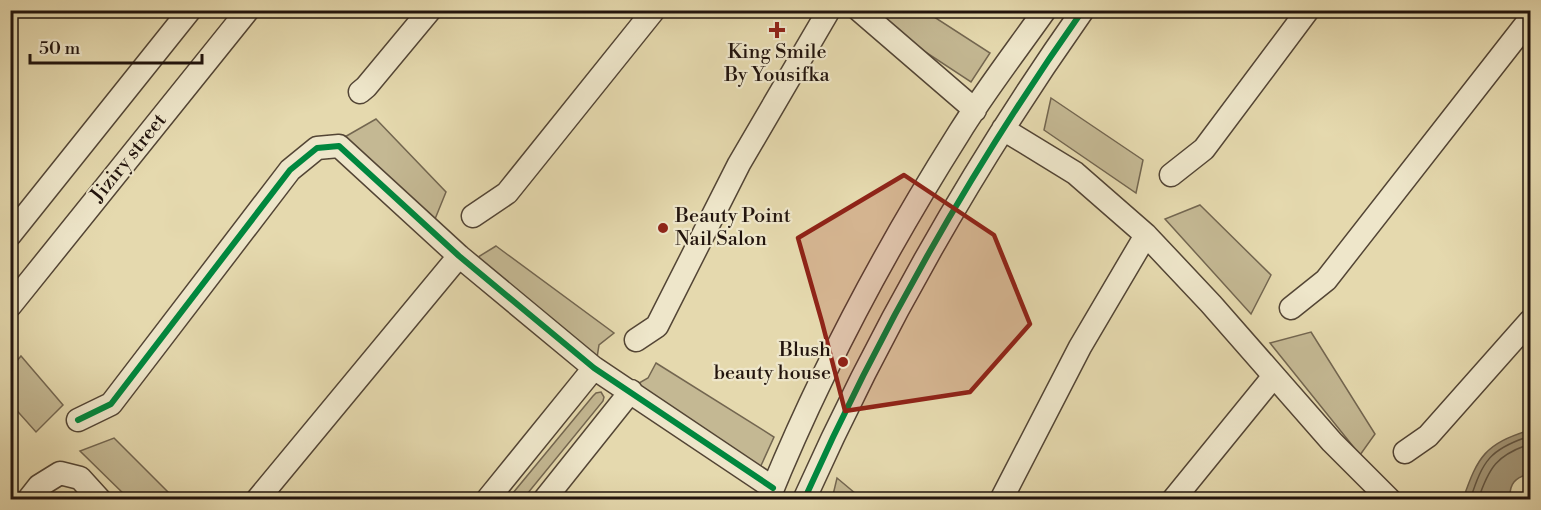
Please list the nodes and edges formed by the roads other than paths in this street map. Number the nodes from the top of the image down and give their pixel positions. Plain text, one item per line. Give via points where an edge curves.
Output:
1 (190, 10) edge
2 (248, 10) edge
3 (430, 10) edge
4 (654, 10) edge
5 (829, 10) edge
6 (859, 10) edge
7 (1045, 10) edge
8 (1083, 10) edge
9 (1308, 10) edge
10 (1530, 20) edge
11 (360, 92) dead end
12 (975, 110) junction
13 (1003, 129) junction
14 (1171, 175) dead end
15 (473, 216) dead end
16 (10, 235) edge
17 (1146, 235) junction
18 (895, 238) junction
19 (459, 256) junction
20 (928, 256) junction
21 (10, 306) edge
22 (1291, 308) dead end
23 (1530, 321) edge
24 (636, 340) dead end
25 (594, 368) junction
26 (1274, 376) junction
27 (631, 391) junction
28 (78, 420) dead end
29 (1405, 452) dead end
30 (770, 494) edge
31 (28, 500) edge
32 (100, 500) edge
33 (257, 500) edge
34 (488, 500) edge
35 (544, 500) edge
36 (804, 500) edge
37 (1001, 500) edge
38 (1173, 500) edge
39 (1390, 500) edge

1 - 16 street
2 - 21 street, Jiziry street
3 - 11 street
4 - 15 street via 507,193
5 - 24 street via 739,164 657,326
6 - 12 street
7 - 12 street
8 - 13 street
9 - 14 street via 1204,150
10 - 22 street via 1326,280
12 - 18 street
13 - 17 street via 1075,173
13 - 20 street
17 - 26 street
17 - 37 street via 1080,347
18 - 20 street
18 - 30 street via 838,344
19 - 25 street
19 - 28 street via 339,146 317,148 290,170 111,404
19 - 33 street
20 - 36 street via 863,377
23 - 29 street via 1428,436
25 - 27 street
25 - 34 street
26 - 38 street
26 - 39 street
27 - 30 street
27 - 35 street
31 - 32 street via 39,486 60,473 80,478

